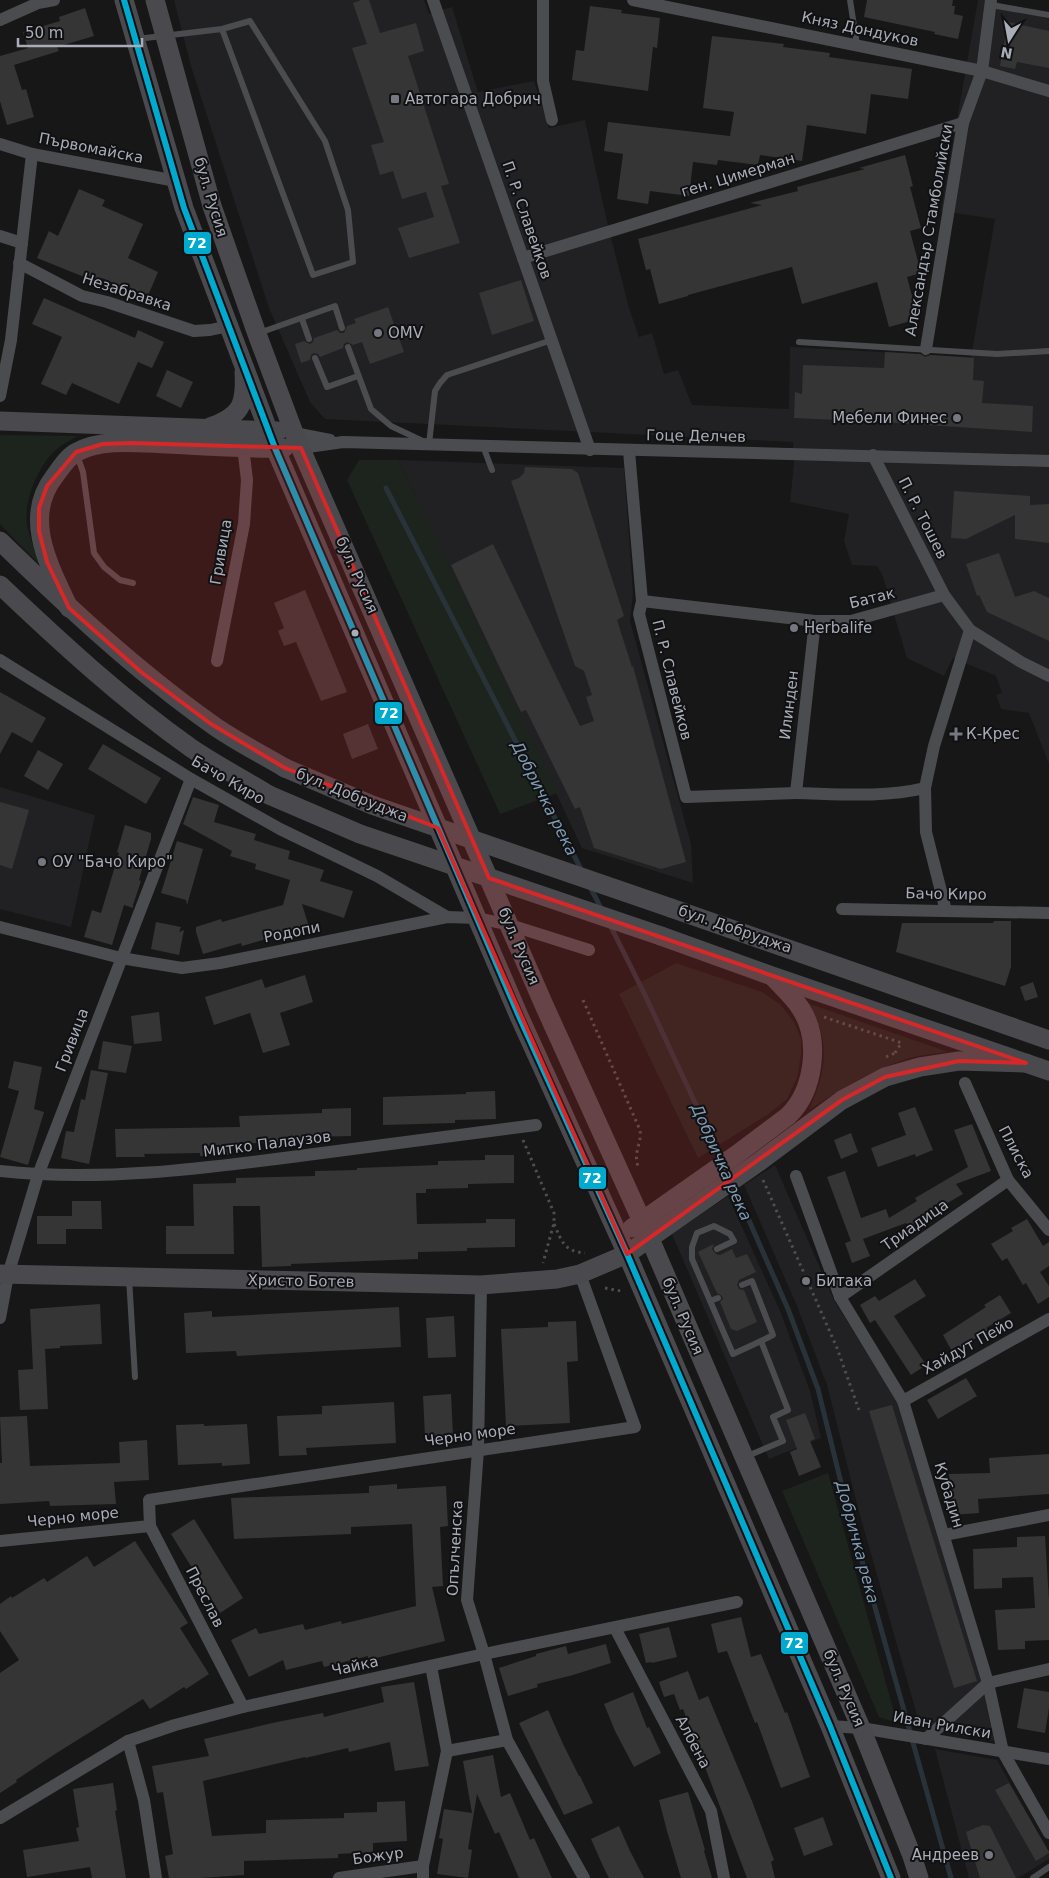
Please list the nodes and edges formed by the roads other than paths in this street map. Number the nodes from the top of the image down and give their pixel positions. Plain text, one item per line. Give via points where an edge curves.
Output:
1 (54, 0) edge
2 (124, 0) edge
3 (155, 0) edge
4 (433, 0) edge
5 (543, 0) edge
6 (633, 0) edge
7 (850, 0) edge
8 (991, 3) edge
9 (1049, 15) edge
10 (0, 20) edge
11 (222, 29) junction
12 (165, 35) junction
13 (135, 39) junction
14 (857, 45) junction
15 (982, 71) junction
16 (1049, 91) edge
17 (552, 120) dead end
18 (962, 123) junction
19 (0, 144) edge
20 (32, 154) junction
21 (176, 181) junction
22 (0, 236) edge
23 (22, 243) junction
24 (523, 258) junction
25 (19, 264) junction
26 (302, 319) junction
27 (229, 326) junction
28 (342, 328) dead end
29 (257, 334) junction
30 (309, 339) dead end
31 (552, 340) junction
32 (799, 342) dead end
33 (348, 347) dead end
34 (926, 349) junction
35 (1049, 351) edge
36 (316, 358) dead end
37 (244, 363) junction
38 (358, 376) junction
39 (0, 396) edge
40 (0, 421) edge
41 (206, 428) junction
42 (268, 431) junction
43 (297, 440) junction
44 (429, 444) junction
45 (483, 446) junction
46 (243, 447) junction
47 (275, 448) junction
48 (590, 450) junction
49 (629, 451) junction
50 (76, 452) junction
51 (873, 455) junction
52 (1049, 461) edge
53 (492, 470) dead end
54 (0, 541) edge
55 (133, 583) dead end
56 (0, 585) edge
57 (944, 595) junction
58 (642, 601) junction
59 (69, 608) junction
60 (816, 621) junction
61 (970, 630) junction
62 (0, 660) edge
63 (217, 661) dead end
64 (1049, 676) edge
65 (191, 778) junction
66 (925, 788) junction
67 (796, 793) junction
68 (842, 909) dead end
69 (946, 911) junction
70 (1049, 912) edge
71 (447, 917) junction
72 (477, 918) junction
73 (510, 925) junction
74 (0, 927) edge
75 (589, 950) dead end
76 (121, 958) junction
77 (772, 976) junction
78 (1049, 1040) edge
79 (1026, 1063) junction
80 (1049, 1071) edge
81 (965, 1084) dead end
82 (536, 1125) dead end
83 (741, 1163) junction
84 (0, 1171) edge
85 (38, 1176) junction
86 (796, 1176) dead end
87 (1008, 1180) junction
88 (715, 1181) junction
89 (627, 1189) junction
90 (684, 1192) junction
91 (641, 1221) junction
92 (1049, 1230) edge
93 (650, 1239) junction
94 (623, 1246) junction
95 (717, 1249) dead end
96 (4, 1274) edge
97 (580, 1274) junction
98 (129, 1278) junction
99 (481, 1285) junction
100 (742, 1286) dead end
101 (840, 1297) junction
102 (718, 1298) dead end
103 (710, 1301) junction
104 (0, 1318) edge
105 (1049, 1319) edge
106 (761, 1341) junction
107 (135, 1376) dead end
108 (903, 1400) junction
109 (478, 1450) junction
110 (744, 1457) junction
111 (149, 1500) joint
112 (1049, 1516) edge
113 (150, 1526) junction
114 (944, 1536) junction
115 (0, 1541) edge
116 (737, 1602) dead end
117 (615, 1628) junction
118 (484, 1654) junction
119 (431, 1666) junction
120 (1049, 1669) edge
121 (988, 1683) junction
122 (243, 1707) junction
123 (830, 1726) junction
124 (861, 1728) junction
125 (923, 1738) junction
126 (507, 1740) junction
127 (128, 1741) junction
128 (447, 1751) junction
129 (1003, 1752) junction
130 (1049, 1759) edge
131 (0, 1818) edge
132 (1049, 1833) edge
133 (1049, 1867) edge
134 (423, 1872) edge
135 (156, 1878) edge
136 (339, 1878) edge
137 (584, 1878) edge
138 (724, 1878) edge
139 (891, 1878) edge
140 (919, 1878) edge
141 (1033, 1878) edge

1 - 10 street via 38,2
2 - 13 main road, бул. Русия
3 - 12 main road, бул. Русия
4 - 24 street, П. Р. Славейков
5 - 17 street via 544,81
6 - 14 street, Княз Дондуков
7 - 14 lane
8 - 9 lane
8 - 15 street, Александър Стамболийски
11 - 11 lane via 313,274 352,262 348,210 325,141 250,22
11 - 12 lane
12 - 13 lane
12 - 29 main road, бул. Русия via 212,206
13 - 21 main road, бул. Русия
14 - 15 street, Княз Дондуков
15 - 16 street, Княз Дондуков
15 - 18 street, Александър Стамболийски
18 - 24 street, ген. Цимерман
18 - 34 street, Александър Стамболийски
19 - 20 street, Първомайска
20 - 21 street, Първомайска
20 - 23 street
21 - 27 main road, бул. Русия
22 - 23 street
23 - 25 street
24 - 31 street, П. Р. Славейков
25 - 27 street, Незабравка via 82,296 194,331
25 - 39 street via 11,340
26 - 28 lane via 335,306
26 - 29 lane
26 - 30 lane
27 - 37 main road, бул. Русия
29 - 43 main road, бул. Русия
31 - 44 lane via 447,375 435,391
31 - 48 street, П. Р. Славейков
32 - 34 lane
33 - 38 lane
34 - 35 lane via 997,354
36 - 38 lane via 327,387
37 - 41 main road via 244,390 237,413 225,422
37 - 42 main road, бул. Русия
38 - 44 lane via 372,409 391,426
40 - 41 main road
41 - 42 main road
42 - 43 main road
42 - 47 main road, бул. Русия
43 - 44 street, Гоце Делчев
43 - 47 main road
43 - 73 main road, бул. Русия
44 - 45 street, Гоце Делчев
45 - 48 street, Гоце Делчев
45 - 53 lane
46 - 47 main road
46 - 50 main road via 131,443 103,444
46 - 63 street, Гривица via 248,480 244,524
47 - 72 main road, бул. Русия
48 - 49 street, Гоце Делчев
49 - 51 street, Гоце Делчев
49 - 58 street, П. Р. Славейков
50 - 55 lane via 83,472 94,553 104,567 120,580
50 - 59 main road via 47,486 39,508 39,531 47,562
51 - 52 street, Гоце Делчев
51 - 57 street, П. Р. Тошев
54 - 59 main road, бул. Добруджа
56 - 77 main road, бул. Добруджа, bridge via 120,694 192,749 269,795 360,834
57 - 60 street, Батак via 851,621
57 - 61 street
58 - 60 street, Батак
58 - 67 street, П. Р. Славейков via 639,614 686,797
59 - 78 main road, бул. Добруджа, bridge via 141,672 204,719 285,768 372,805
60 - 67 street, Илинден
61 - 64 street
61 - 66 street via 934,746
62 - 65 street, Бачо Киро
65 - 71 street, Бачо Киро via 280,829 377,876
65 - 76 street, Гривица
66 - 67 street via 872,795
66 - 69 street via 926,832
68 - 69 street, Бачо Киро
69 - 70 street, Бачо Киро
71 - 72 street, Родопи
71 - 76 street, Родопи via 182,968
72 - 73 street, Родопи
72 - 94 main road, бул. Русия
73 - 75 street, Родопи
73 - 89 main road, бул. Русия
74 - 76 street, Родопи
76 - 85 street, Гривица
77 - 79 main road, бул. Добруджа
77 - 83 main road via 801,1009 808,1026 812,1061 810,1080 796,1109
79 - 80 main road, бул. Добруджа
79 - 83 main road via 959,1061 885,1077
81 - 87 street, Плиска
82 - 85 street, Митко Палаузов via 196,1169 122,1176
83 - 88 main road
84 - 85 street, Митко Палаузов
85 - 96 street, Гривица
86 - 101 street, Кубадин
87 - 92 street, Плиска
87 - 101 street, Триадица
88 - 90 main road, Христо Ботев
88 - 93 main road, Христо Ботев
89 - 90 main road via 651,1201
89 - 91 main road, бул. Русия
90 - 91 main road, Христо Ботев
91 - 93 main road, бул. Русия
91 - 94 main road, Христо Ботев
93 - 94 main road, Христо Ботев
93 - 110 main road, бул. Русия
94 - 97 main road, Христо Ботев via 596,1260
94 - 123 main road, бул. Русия
95 - 103 lane via 734,1241 730,1234 714,1226 697,1233 692,1259
96 - 98 main road, Христо Ботев
96 - 104 street, Гривица
97 - 99 main road, Христо Ботев
97 - 109 street, Черно море via 635,1427
98 - 99 main road, Христо Ботев
98 - 107 lane
99 - 109 street, Опълченска
100 - 106 lane via 752,1281 773,1334
101 - 108 street, Кубадин
102 - 103 lane
103 - 106 lane via 733,1354
105 - 108 street, Хайдут Пейо
106 - 110 lane via 788,1410 773,1417 783,1441
108 - 114 street, Кубадин
109 - 111 street, Черно море
109 - 118 street, Опълченска via 467,1600
110 - 124 main road, бул. Русия
111 - 113 street, Преслав
112 - 114 street
113 - 115 street, Черно море
113 - 122 street, Преслав
114 - 121 street, Кубадин
116 - 117 street, Чайка
117 - 118 street, Чайка
117 - 138 street, Албена via 711,1810
118 - 119 street, Чайка
118 - 126 street, Опълченска
119 - 122 street, Чайка
119 - 128 street
120 - 121 street
121 - 125 street
121 - 129 street, Кубадин
122 - 127 street, Чайка
123 - 124 street, Иван Рилски
123 - 139 main road, бул. Русия
124 - 125 street, Иван Рилски
124 - 140 main road, бул. Русия
125 - 129 street, Иван Рилски
126 - 128 street
126 - 137 street, Опълченска
127 - 131 street, Чайка
127 - 135 street via 144,1800
128 - 134 street
129 - 130 street, Иван Рилски
129 - 132 street, Кубадин
133 - 141 lane
134 - 136 street, Божур

